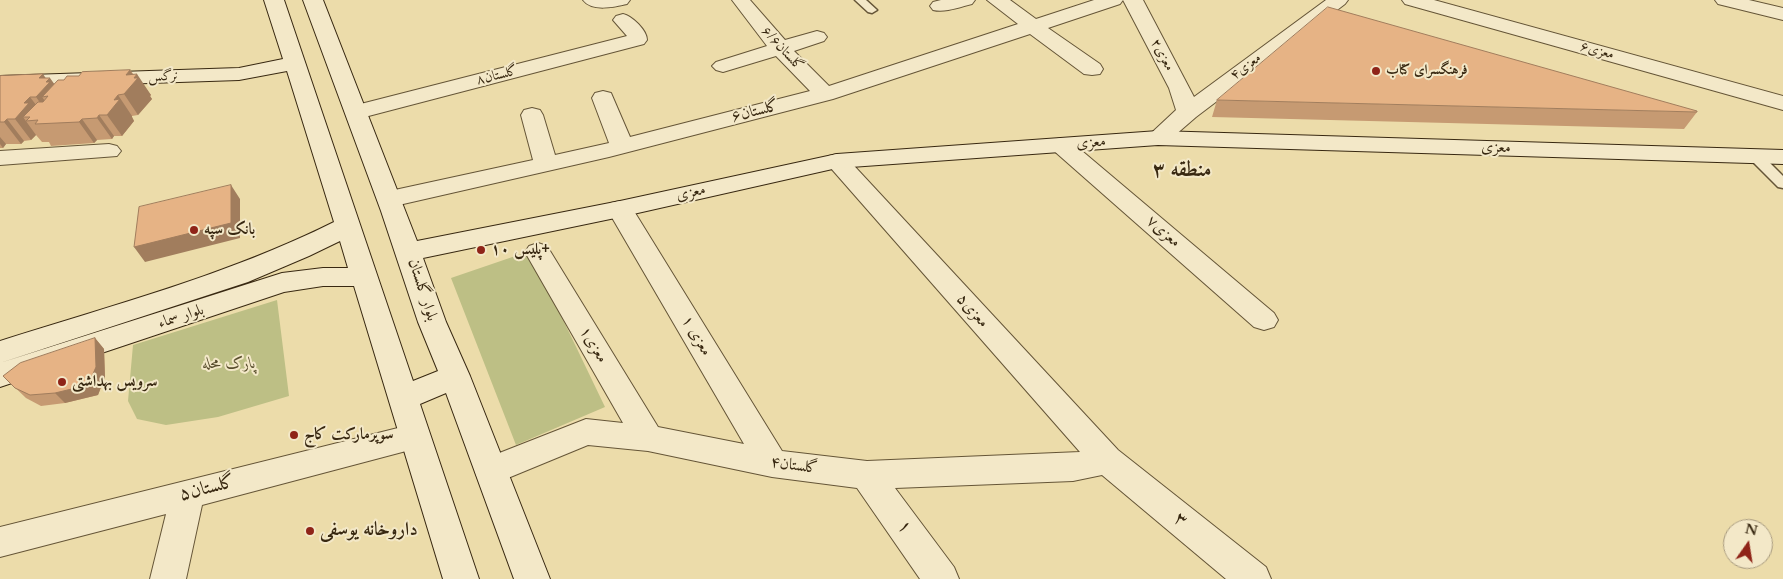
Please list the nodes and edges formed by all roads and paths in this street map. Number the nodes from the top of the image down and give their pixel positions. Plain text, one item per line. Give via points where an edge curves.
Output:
1 (274, 0) edge
2 (313, 0) edge
3 (593, 0) edge
4 (619, 0) edge
5 (860, 0) edge
6 (965, 0) edge
7 (997, 0) edge
8 (1110, 0) edge
9 (1133, 0) edge
10 (1338, 0) edge
11 (1412, 0) edge
12 (1724, 0) edge
13 (742, 1) edge
14 (940, 6) dead end
15 (872, 10) dead end
16 (1783, 14) edge
17 (623, 20) dead end
18 (1034, 26) junction
19 (817, 37) dead end
20 (781, 49) junction
21 (582, 55) junction
22 (296, 62) junction
23 (723, 66) dead end
24 (1092, 70) dead end
25 (592, 75) dead end
26 (0, 82) edge
27 (825, 94) junction
28 (602, 98) dead end
29 (1783, 103) edge
30 (358, 112) junction
31 (1188, 112) junction
32 (532, 115) dead end
33 (1158, 138) junction
34 (1061, 145) junction
35 (622, 146) junction
36 (109, 151) dead end
37 (1755, 156) junction
38 (1783, 157) edge
39 (0, 158) edge
40 (837, 161) junction
41 (546, 165) junction
42 (1783, 184) edge
43 (390, 200) junction
44 (620, 209) junction
45 (348, 226) junction
46 (410, 252) junction
47 (538, 252) dead end
48 (365, 277) junction
49 (241, 286) junction
50 (1264, 320) dead end
51 (0, 352) edge
52 (0, 376) edge
53 (455, 376) junction
54 (404, 398) junction
55 (414, 437) junction
56 (648, 438) junction
57 (1107, 460) junction
58 (772, 463) junction
59 (491, 471) junction
60 (867, 475) junction
61 (188, 494) junction
62 (0, 542) edge
63 (168, 579) edge
64 (461, 579) edge
65 (532, 579) edge
66 (941, 579) edge
67 (1253, 579) edge

1 - 22 street
2 - 30 street, بلوار گلستان
3 - 4 street
5 - 15 lane
6 - 14 street
7 - 18 street
8 - 18 street, گلستان۶
9 - 31 street, ۲معزی via 1180,88
10 - 31 street, ۴معزی
11 - 29 street, ۶معزی
12 - 16 street
13 - 20 street, ۶/۶گلستان via 742,5
17 - 21 street, گلستان۸ via 637,40
18 - 24 street
18 - 27 street, گلستان۶
19 - 20 street
20 - 23 street
20 - 27 street, ۶/۶گلستان
21 - 25 street
21 - 30 street, گلستان۸
22 - 26 street, نرگس via 240,74
22 - 45 street
27 - 35 street, گلستان۶
28 - 35 street
30 - 43 street, بلوار گلستان
31 - 33 street, ۴معزی
32 - 41 street
33 - 34 street, معزی
33 - 37 street, معزی
34 - 40 street, معزی
34 - 50 street, ۷معزی
35 - 41 street, گلستان۶
36 - 39 street
37 - 38 street, معزی
37 - 42 lane
40 - 44 street, معزی
40 - 57 street, ۵معزی
41 - 43 street, گلستان۶
43 - 46 street, بلوار گلستان
44 - 46 street, معزی
44 - 58 street, معزی ۱
45 - 48 street
45 - 49 street, بلوار سماء via 300,250
46 - 53 street, بلوار گلستان via 432,322
47 - 56 street, ۱معزی
48 - 49 street, بلوار سماء via 323,277
48 - 54 street
49 - 51 street, بلوار سماء
49 - 52 street, بلوار سماء
53 - 54 street
53 - 59 street, بلوار گلستان
54 - 55 street
55 - 61 street, گلستان۵
55 - 64 street
56 - 58 street, گلستان۴
56 - 59 street, گلستان۴ via 586,432
57 - 60 street, گلستان۴ via 1073,467
57 - 67 street, ۳
58 - 60 street, گلستان۴
59 - 65 street, بلوار گلستان
60 - 66 street, ۱
61 - 62 street, گلستان۵
61 - 63 street

